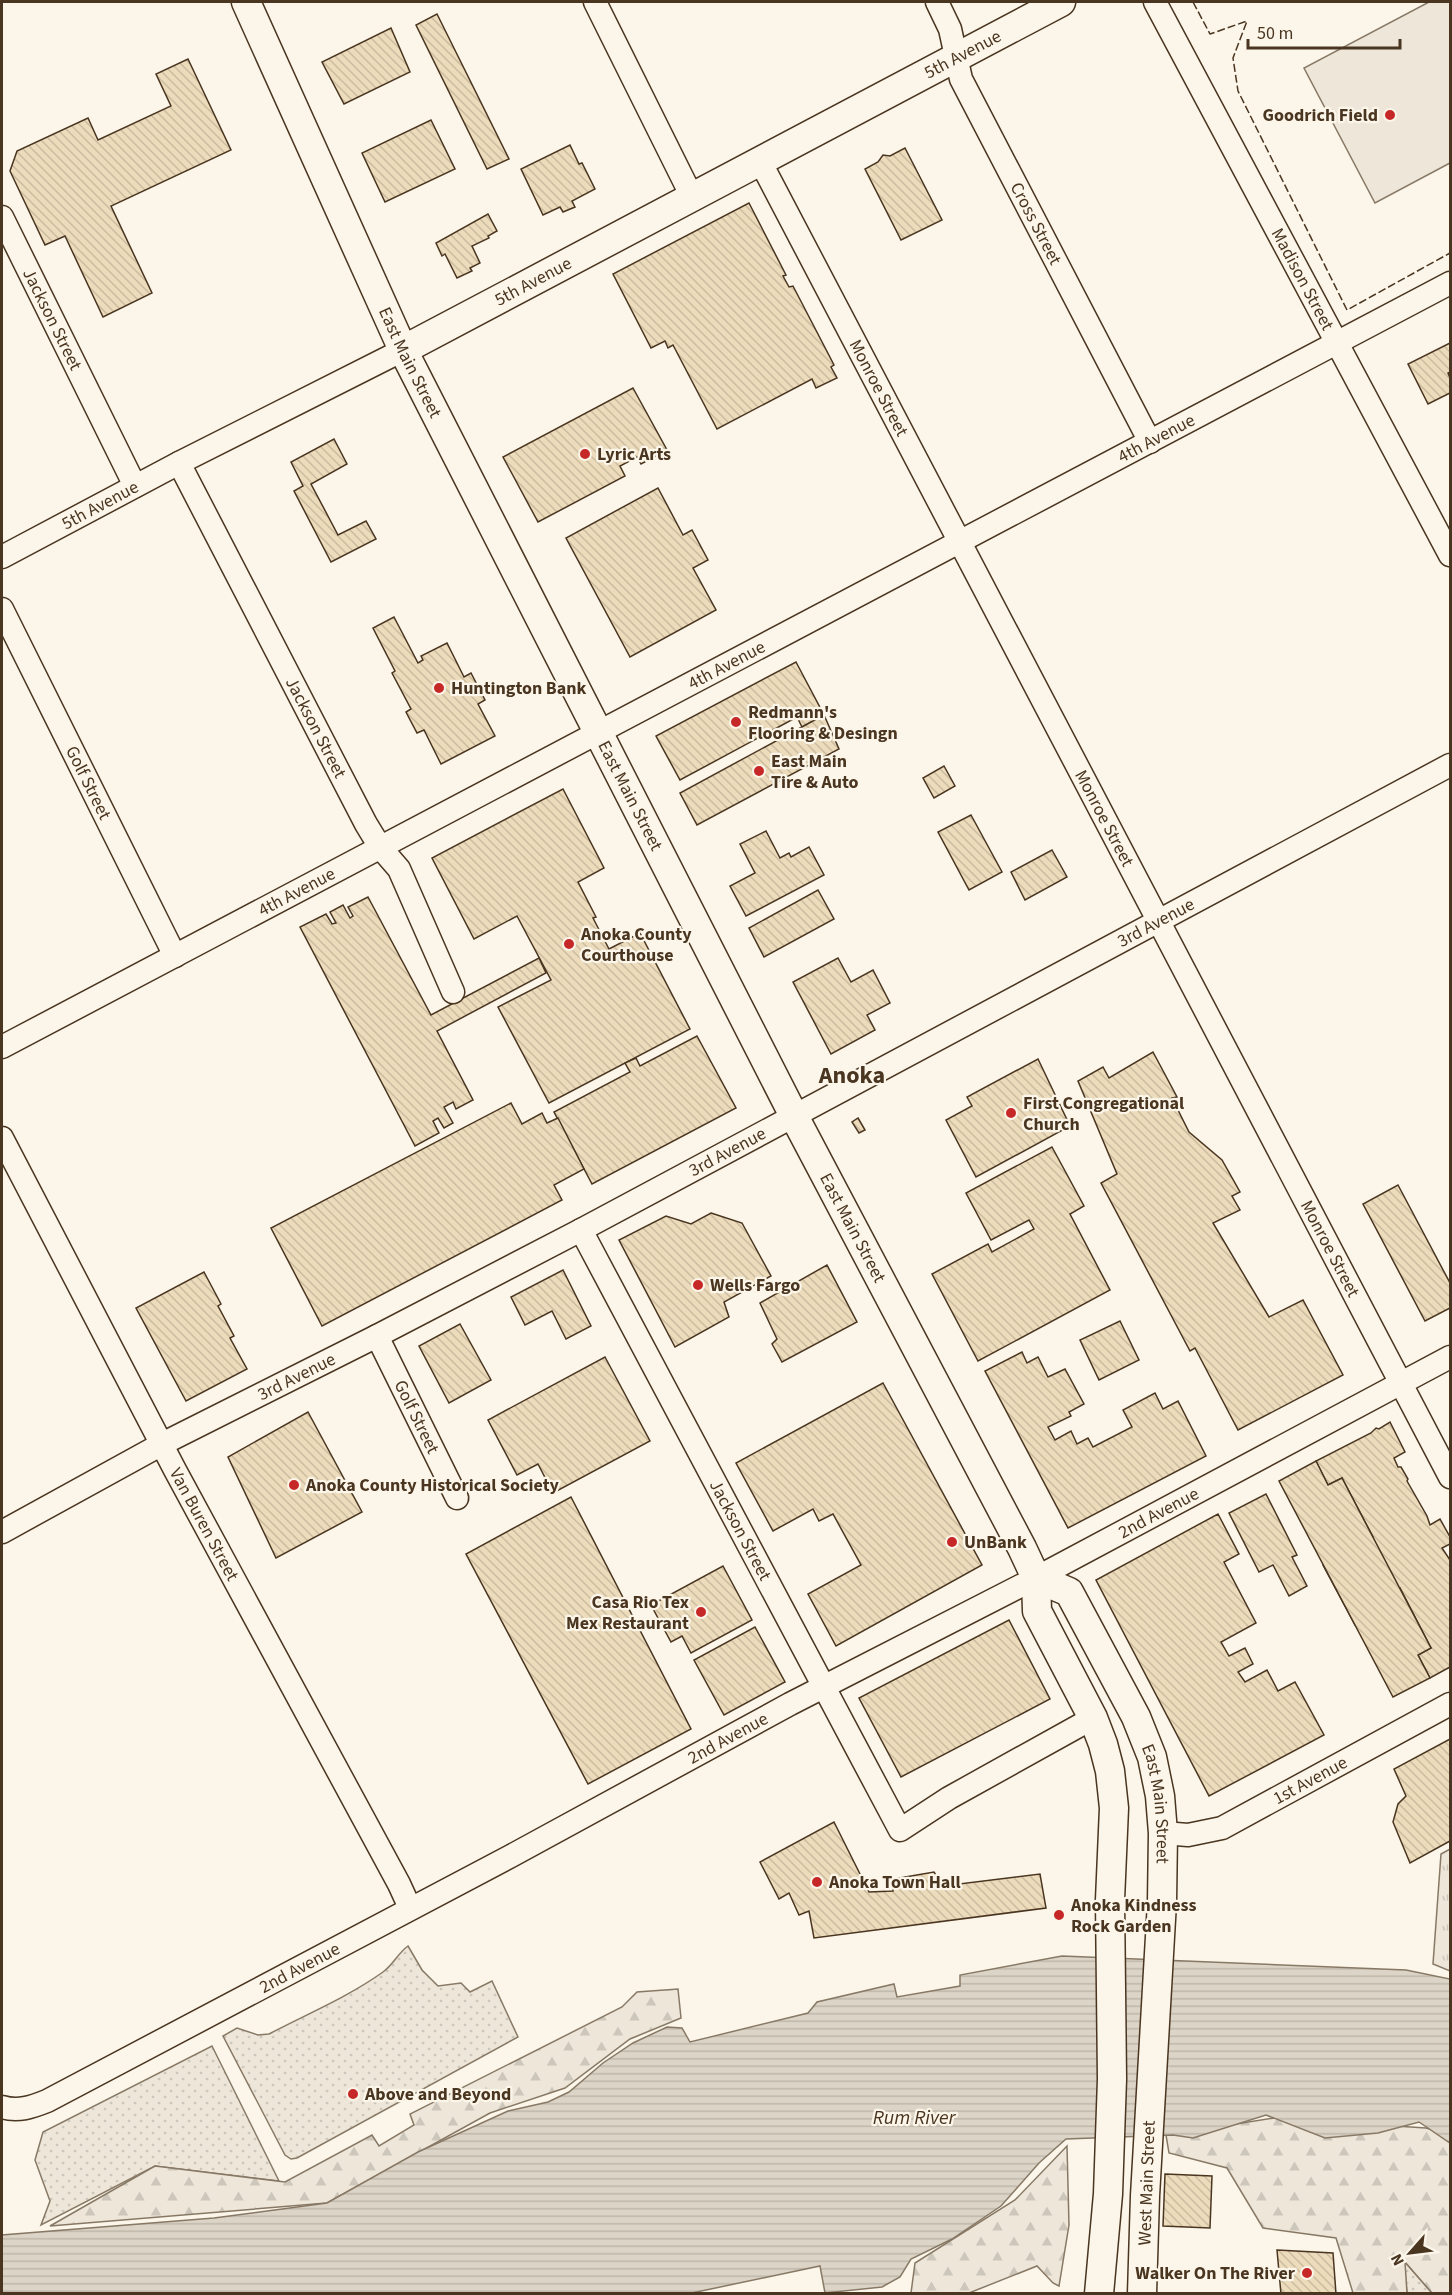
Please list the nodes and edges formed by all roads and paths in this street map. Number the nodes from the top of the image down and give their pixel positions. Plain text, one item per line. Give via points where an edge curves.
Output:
1 (246, 2) edge
2 (595, 2) edge
3 (937, 2) edge
4 (1061, 2) edge
5 (1155, 2) edge
6 (956, 57) junction
7 (760, 161) junction
8 (692, 197) junction
9 (2, 217) edge
10 (1450, 283) edge
11 (1336, 343) junction
12 (403, 350) junction
13 (1150, 442) junction
14 (179, 463) junction
15 (135, 486) junction
16 (961, 542) junction
17 (1450, 555) edge
18 (2, 557) edge
19 (2, 609) edge
20 (598, 732) junction
21 (1450, 765) edge
22 (380, 847) junction
23 (1159, 922) junction
24 (175, 956) junction
25 (453, 992) dead end
26 (2, 1047) edge
27 (794, 1116) junction
28 (2, 1138) edge
29 (581, 1230) junction
30 (377, 1336) junction
31 (1450, 1357) edge
32 (1400, 1382) junction
33 (162, 1444) junction
34 (1450, 1477) edge
35 (457, 1498) dead end
36 (2, 1532) edge
37 (1036, 1578) junction
38 (823, 1687) junction
39 (1450, 1704) edge
40 (1093, 1718) junction
41 (1163, 1833) junction
42 (410, 1908) junction
43 (1152, 2072) joint
44 (2, 2107) edge
45 (1099, 2294) edge
46 (1142, 2294) edge

1 - 12 main road, East Main Street
2 - 8 street
3 - 6 street, Cross Street via 950,29
4 - 6 main road, 5th Avenue
5 - 11 street, Madison Street
6 - 7 main road, 5th Avenue
6 - 13 street, Cross Street via 961,79
7 - 8 main road, 5th Avenue
7 - 16 street, Monroe Street
8 - 12 main road, 5th Avenue
9 - 15 street, Jackson Street
10 - 11 street, 4th Avenue
11 - 13 street, 4th Avenue
11 - 17 street, Madison Street
12 - 14 street, 5th Avenue
12 - 20 main road, East Main Street
13 - 16 street, 4th Avenue
14 - 15 street, 5th Avenue
14 - 22 street, Jackson Street
15 - 18 street, 5th Avenue
16 - 20 street, 4th Avenue
16 - 23 street, Monroe Street
19 - 24 street, Golf Street
20 - 22 street, 4th Avenue
20 - 27 main road, East Main Street
21 - 23 street, 3rd Avenue
22 - 24 street, 4th Avenue
22 - 25 street, Jackson Street via 399,869
23 - 27 street, 3rd Avenue
23 - 32 street, Monroe Street
24 - 26 street, 4th Avenue
27 - 29 street, 3rd Avenue
27 - 37 main road, East Main Street
28 - 33 street, Van Buren Street
29 - 30 street, 3rd Avenue
29 - 38 street, Jackson Street
30 - 33 street, 3rd Avenue
30 - 35 street, Golf Street
31 - 32 street, 2nd Avenue
32 - 34 street, Monroe Street
32 - 37 street, 2nd Avenue
33 - 36 street, 3rd Avenue
33 - 42 street, Van Buren Street
37 - 38 street, 2nd Avenue
37 - 40 main road, East Main Street via 1037,1611
37 - 41 main road, East Main Street via 1069,1592 1136,1717 1152,1757
38 - 40 street, Jackson Street via 900,1830 949,1798
38 - 42 street, 2nd Avenue
39 - 41 street, 1st Avenue via 1222,1827 1188,1835
40 - 45 main road, East Main Street via 1110,1771 1114,1808 1110,1900 1112,2079
41 - 43 main road, East Main Street
42 - 44 street, 2nd Avenue via 47,2101 31,2108
43 - 46 main road, West Main Street

